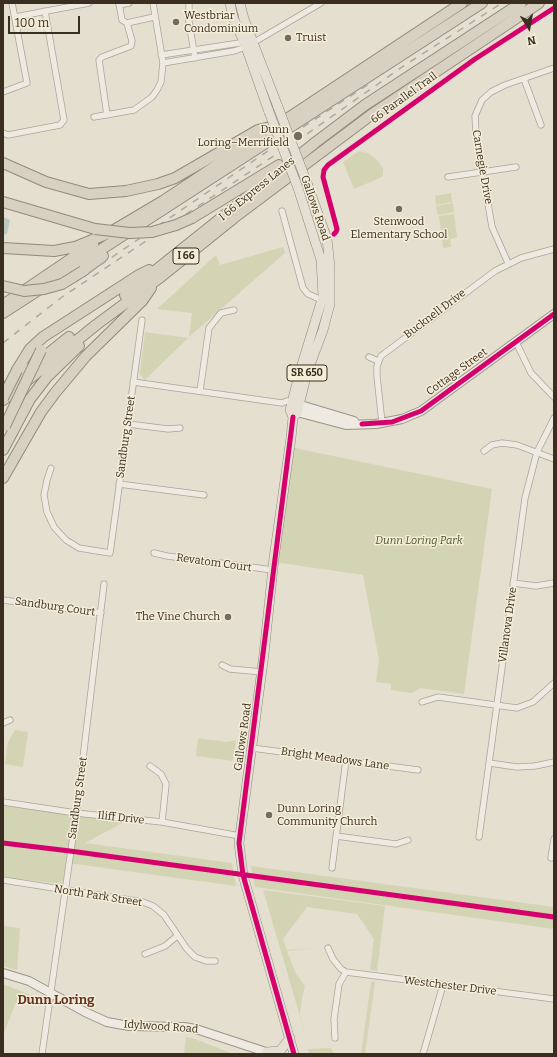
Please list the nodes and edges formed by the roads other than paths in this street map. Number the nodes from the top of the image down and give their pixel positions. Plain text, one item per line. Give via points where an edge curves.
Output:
1 (12, 3) edge
2 (89, 3) edge
3 (129, 3) edge
4 (153, 3) edge
5 (189, 3) edge
6 (230, 3) edge
7 (240, 3) edge
8 (320, 3) edge
9 (462, 3) edge
10 (482, 3) edge
11 (521, 3) edge
12 (539, 3) edge
13 (119, 4) edge
14 (45, 11) junction
15 (15, 17) junction
16 (154, 17) junction
17 (127, 23) junction
18 (254, 41) junction
19 (245, 45) junction
20 (194, 50) junction
21 (161, 55) junction
22 (195, 58) junction
23 (162, 63) junction
24 (554, 68) edge
25 (524, 78) junction
26 (3, 92) edge
27 (107, 114) junction
28 (94, 117) dead end
29 (280, 124) junction
30 (541, 125) dead end
31 (3, 133) edge
32 (316, 142) junction
33 (238, 160) junction
34 (3, 163) edge
35 (516, 167) dead end
36 (483, 172) junction
37 (448, 177) dead end
38 (3, 202) edge
39 (282, 211) dead end
40 (127, 222) junction
41 (3, 248) edge
42 (554, 249) edge
43 (508, 263) junction
44 (164, 264) junction
45 (158, 279) junction
46 (3, 286) edge
47 (326, 302) junction
48 (3, 305) edge
49 (234, 310) dead end
50 (3, 313) edge
51 (110, 314) junction
52 (554, 314) edge
53 (73, 317) junction
54 (142, 320) dead end
55 (516, 342) junction
56 (369, 357) dead end
57 (378, 361) junction
58 (133, 382) junction
59 (3, 390) edge
60 (200, 391) junction
61 (554, 397) edge
62 (3, 399) edge
63 (282, 403) junction
64 (294, 409) junction
65 (554, 418) edge
66 (382, 423) junction
67 (128, 424) junction
68 (4, 428) edge
69 (180, 428) dead end
70 (3, 450) edge
71 (484, 451) dead end
72 (537, 452) junction
73 (554, 459) edge
74 (51, 468) dead end
75 (3, 478) edge
76 (119, 484) junction
77 (204, 495) dead end
78 (154, 553) dead end
79 (273, 570) junction
80 (513, 583) junction
81 (554, 583) edge
82 (104, 584) dead end
83 (3, 600) edge
84 (101, 613) junction
85 (222, 665) dead end
86 (262, 672) junction
87 (554, 683) edge
88 (422, 702) dead end
89 (497, 706) junction
90 (10, 720) dead end
91 (3, 723) edge
92 (252, 748) junction
93 (346, 760) junction
94 (554, 762) edge
95 (489, 763) junction
96 (150, 766) dead end
97 (418, 770) dead end
98 (3, 802) edge
99 (76, 813) junction
100 (162, 822) junction
101 (240, 836) junction
102 (336, 836) junction
103 (480, 837) dead end
104 (554, 839) edge
105 (408, 840) dead end
106 (551, 858) dead end
107 (332, 868) dead end
108 (3, 880) edge
109 (65, 891) junction
110 (177, 936) junction
111 (328, 948) dead end
112 (145, 954) dead end
113 (215, 961) dead end
114 (346, 972) junction
115 (3, 973) edge
116 (443, 984) junction
117 (50, 991) junction
118 (554, 999) edge
119 (290, 1038) junction
120 (335, 1038) dead end
121 (233, 1040) junction
122 (270, 1053) edge
123 (42, 1054) edge
124 (256, 1054) edge
125 (294, 1054) edge
126 (423, 1054) edge

1 - 15 street
2 - 14 street
3 - 13 street
4 - 16 street
5 - 20 street via 188,22
6 - 19 main road, Gallows Road / SR 650
7 - 18 main road, Gallows Road / SR 650
8 - 18 street
9 - 29 highway
10 - 33 highway via 303,121
11 - 32 highway, I 66 Express Lanes via 397,83
12 - 45 highway, I 66 via 371,115 235,217
13 - 17 street via 122,20
14 - 15 street
14 - 31 street via 64,120 60,125 8,135
15 - 26 street via 27,83
16 - 17 street
16 - 21 street
17 - 27 street via 131,46 102,57 98,62
18 - 19 street
18 - 47 main road, Gallows Road / SR 650, bridge via 327,239 330,267
19 - 20 street
19 - 22 street via 234,51
19 - 47 main road, Gallows Road / SR 650, bridge via 298,188 321,260
20 - 21 street
20 - 22 street
21 - 23 street
22 - 23 street
23 - 27 street via 161,82 152,98 134,110
24 - 25 street, Carnegie Drive
25 - 30 street
25 - 36 street, Carnegie Drive via 491,92 478,107 474,124
27 - 28 street
29 - 34 highway via 258,130 175,178 126,191 89,194 46,182
29 - 40 highway
32 - 38 highway, bridge via 192,218 152,232 130,233 95,229
32 - 44 highway, I 66 Express Lanes
33 - 46 highway, bridge via 221,176 62,284 44,290 24,291
33 - 50 highway
35 - 36 street
36 - 37 street
36 - 43 street, Carnegie Drive via 493,230
39 - 47 street via 303,288 308,294
40 - 41 highway via 99,238 65,249 43,251
40 - 48 highway
42 - 43 street, Bucknell Drive
43 - 57 street, Bucknell Drive via 384,352
44 - 53 highway via 140,275
44 - 59 highway, I 66 Express Lanes
45 - 51 highway, I 66
45 - 75 highway via 142,301 105,336 59,387 41,412
47 - 64 main road, Gallows Road / SR 650 via 323,330
49 - 60 street via 221,313 209,328
51 - 62 highway, I 66
51 - 70 highway via 47,378 23,410
52 - 55 main road, Cottage Street
53 - 62 highway, bridge via 33,345
53 - 68 highway, bridge via 52,334 41,350
54 - 58 street, Sandburg Street
55 - 61 street via 531,373
55 - 66 main road, Cottage Street via 421,411 402,419
56 - 57 street
57 - 66 street via 376,376
58 - 60 street, Cottage Street
58 - 67 street, Sandburg Street
60 - 63 street, Cottage Street
63 - 64 street, Cottage Street via 286,409
63 - 64 street, Cottage Street via 287,401
64 - 66 main road, Cottage Street via 346,425
64 - 79 main road, Gallows Road / SR 650
65 - 72 street, Villanova Drive
67 - 69 street
67 - 76 street, Sandburg Street
71 - 72 street via 492,445 502,443
72 - 73 street
72 - 80 street, Villanova Drive via 525,498
74 - 76 street, Sandburg Street via 44,495 47,512 54,527 66,540 79,548 110,553
76 - 77 street
78 - 79 street, Revatom Court
79 - 86 main road, Gallows Road / SR 650
80 - 81 street via 536,586
80 - 89 street, Villanova Drive
82 - 84 street, Sandburg Court
83 - 84 street, Sandburg Court
84 - 99 street, Sandburg Street
85 - 86 street
86 - 92 main road, Gallows Road / SR 650
87 - 89 street via 526,705 510,708
88 - 89 street via 438,697
89 - 95 street, Villanova Drive
90 - 91 street
92 - 93 street, Bright Meadows Lane
92 - 101 main road, Gallows Road / SR 650
93 - 97 street, Bright Meadows Lane
93 - 102 street
94 - 95 street via 517,767
95 - 103 street, Villanova Drive
96 - 100 street via 161,774 166,784
98 - 99 street, Iliff Drive
99 - 100 street, Iliff Drive
99 - 109 street, Sandburg Street
100 - 101 street, Iliff Drive
101 - 119 main road, Gallows Road / SR 650 via 239,856 242,870
102 - 105 street via 396,844
102 - 107 street
104 - 106 street
108 - 109 street, North Park Street
109 - 110 street, North Park Street via 143,902 153,906 171,923
109 - 117 street, Sandburg Street
110 - 112 street via 165,946
110 - 113 street, North Park Street via 195,957
111 - 114 street via 333,959
114 - 116 street, Westchester Drive
114 - 120 street via 339,984 334,1019
115 - 117 main road, Idylwood Road
116 - 118 street, Westchester Drive
116 - 126 street
117 - 121 main road, Idylwood Road via 107,1022 129,1026 184,1027
117 - 123 street, Sandburg Street
119 - 122 main road via 280,1051
119 - 125 main road, Gallows Road / SR 650
121 - 122 main road, Idylwood Road
121 - 124 main road, Idylwood Road

